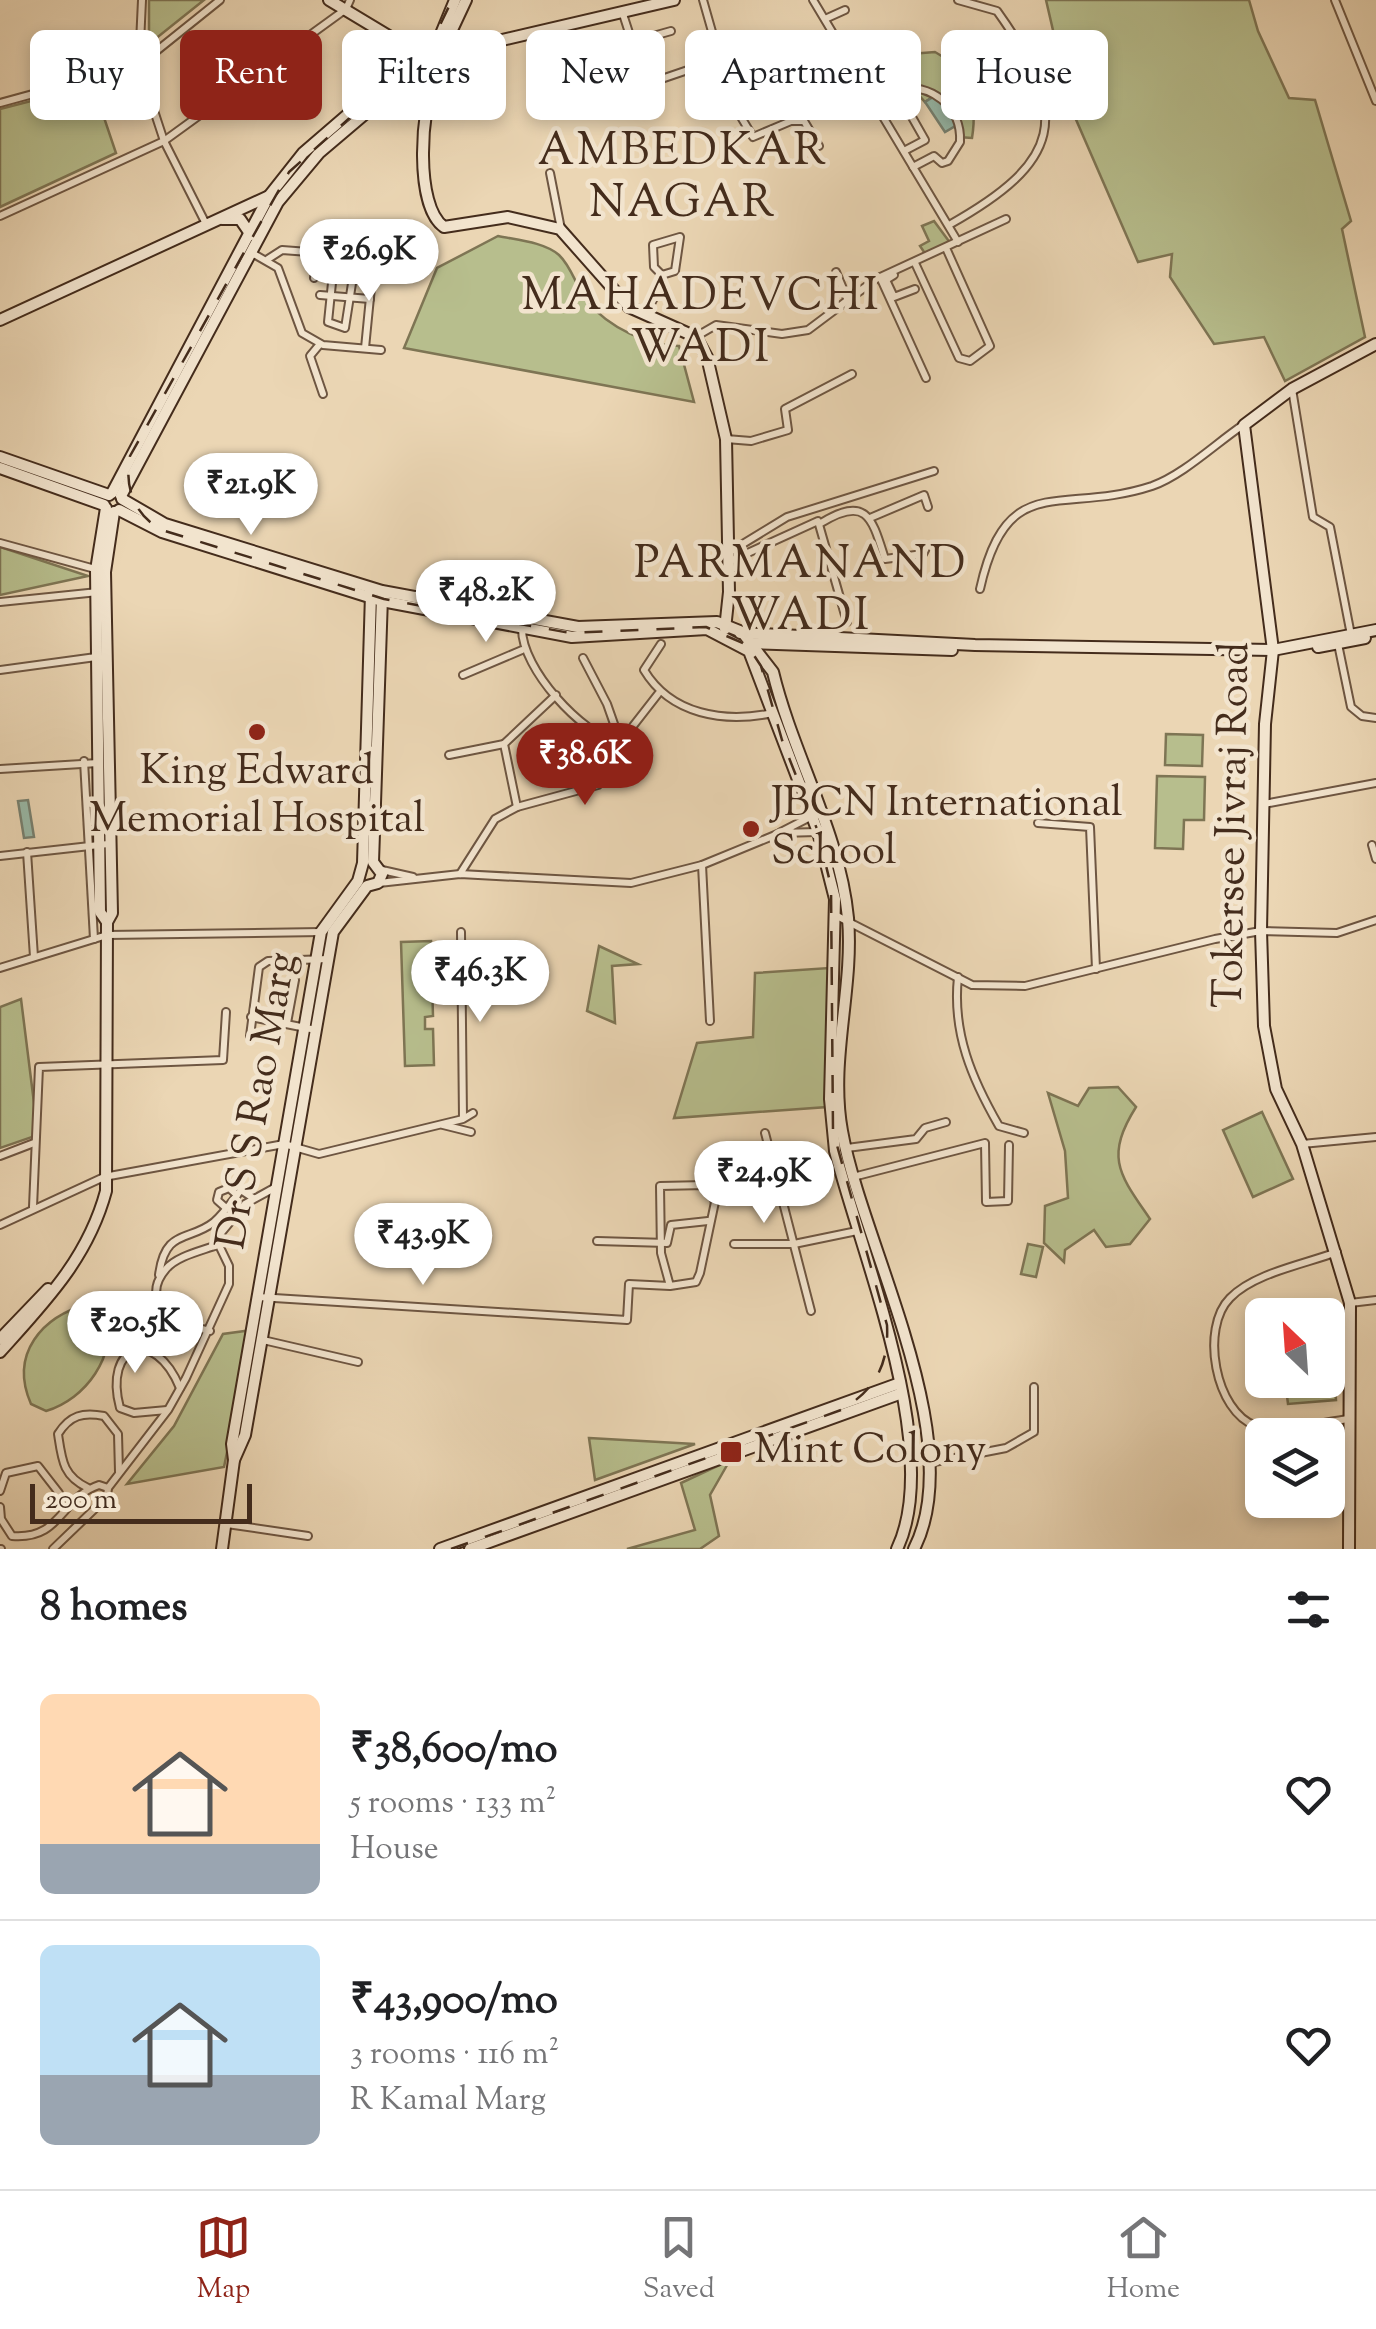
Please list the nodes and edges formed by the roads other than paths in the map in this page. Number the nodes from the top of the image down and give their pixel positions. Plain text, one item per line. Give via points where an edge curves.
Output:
1 (142, 0) edge
2 (220, 0) edge
3 (329, 0) edge
4 (455, 0) edge
5 (466, 0) edge
6 (674, 0) edge
7 (702, 0) edge
8 (814, 0) edge
9 (958, 0) edge
10 (1335, 0) edge
11 (348, 5) edge
12 (622, 10) junction
13 (845, 10) dead end
14 (825, 19) junction
15 (140, 30) edge
16 (383, 30) edge
17 (452, 30) edge
18 (454, 30) edge
19 (711, 30) edge
20 (671, 31) dead end
21 (506, 39) edge
22 (160, 48) edge
23 (30, 95) edge
24 (1376, 101) edge
25 (0, 103) edge
26 (157, 120) edge
27 (342, 120) edge
28 (358, 120) edge
29 (425, 120) edge
30 (743, 120) edge
31 (164, 141) junction
32 (819, 146) dead end
33 (904, 150) junction
34 (914, 166) junction
35 (550, 174) dead end
36 (273, 199) junction
37 (238, 209) junction
38 (0, 216) edge
39 (1006, 219) dead end
40 (209, 222) junction
41 (262, 223) junction
42 (948, 225) junction
43 (561, 230) junction
44 (958, 242) junction
45 (253, 244) junction
46 (946, 248) junction
47 (317, 253) junction
48 (374, 257) junction
49 (268, 259) junction
50 (429, 261) dead end
51 (915, 262) junction
52 (904, 270) dead end
53 (836, 272) dead end
54 (662, 275) joint
55 (886, 276) junction
56 (314, 278) dead end
57 (915, 289) dead end
58 (320, 295) dead end
59 (330, 296) junction
60 (656, 296) tunnel mouth
61 (891, 296) junction
62 (351, 298) junction
63 (370, 299) junction
64 (849, 303) junction
65 (644, 316) junction
66 (0, 320) edge
67 (696, 337) junction
68 (320, 344) junction
69 (1376, 344) edge
70 (365, 348) junction
71 (381, 350) dead end
72 (190, 356) junction
73 (852, 374) dead end
74 (926, 378) dead end
75 (1292, 390) junction
76 (323, 394) dead end
77 (1244, 424) junction
78 (726, 439) junction
79 (0, 457) edge
80 (0, 468) edge
81 (934, 471) dead end
82 (113, 502) junction
83 (928, 507) dead end
84 (870, 518) junction
85 (821, 522) junction
86 (0, 543) edge
87 (926, 548) dead end
88 (727, 558) junction
89 (101, 571) junction
90 (980, 589) dead end
91 (101, 592) junction
92 (377, 595) junction
93 (0, 602) edge
94 (502, 620) junction
95 (847, 622) dead end
96 (651, 627) junction
97 (522, 629) junction
98 (726, 632) junction
99 (1376, 633) edge
100 (102, 636) junction
101 (1352, 637) junction
102 (745, 639) junction
103 (661, 644) dead end
104 (1338, 644) junction
105 (522, 650) junction
106 (1272, 653) junction
107 (96, 657) junction
108 (582, 658) dead end
109 (0, 670) edge
110 (463, 675) dead end
111 (658, 694) junction
112 (556, 695) junction
113 (103, 710) junction
114 (777, 712) junction
115 (1376, 718) edge
116 (620, 743) junction
117 (504, 744) junction
118 (449, 755) dead end
119 (95, 762) junction
120 (0, 769) edge
121 (1376, 782) edge
122 (1264, 804) junction
123 (517, 807) junction
124 (816, 814) junction
125 (1038, 823) dead end
126 (818, 832) junction
127 (780, 833) junction
128 (98, 845) junction
129 (1372, 845) dead end
130 (27, 852) junction
131 (0, 856) edge
132 (1376, 859) edge
133 (372, 865) junction
134 (702, 865) junction
135 (460, 874) junction
136 (414, 878) junction
137 (368, 883) junction
138 (837, 916) junction
139 (1376, 920) edge
140 (848, 924) junction
141 (1260, 931) junction
142 (327, 932) junction
143 (461, 932) dead end
144 (107, 935) junction
145 (94, 939) junction
146 (34, 957) junction
147 (322, 959) junction
148 (0, 968) edge
149 (1096, 969) junction
150 (958, 977) junction
151 (295, 980) dead end
152 (226, 1012) dead end
153 (251, 1016) junction
154 (710, 1021) dead end
155 (288, 1023) junction
156 (310, 1028) junction
157 (250, 1036) dead end
158 (106, 1064) junction
159 (835, 1092) junction
160 (473, 1112) dead end
161 (463, 1119) junction
162 (946, 1122) dead end
163 (442, 1124) junction
164 (471, 1132) dead end
165 (765, 1133) dead end
166 (1024, 1133) dead end
167 (1376, 1137) edge
168 (34, 1143) junction
169 (284, 1144) junction
170 (1302, 1144) junction
171 (1009, 1146) dead end
172 (297, 1147) junction
173 (846, 1148) junction
174 (0, 1156) edge
175 (730, 1176) dead end
176 (853, 1177) junction
177 (104, 1181) junction
178 (778, 1181) junction
179 (825, 1186) dead end
180 (277, 1191) junction
181 (237, 1194) junction
182 (256, 1195) junction
183 (782, 1199) junction
184 (33, 1208) junction
185 (226, 1208) junction
186 (708, 1221) junction
187 (0, 1225) edge
188 (858, 1230) junction
189 (597, 1241) dead end
190 (660, 1244) junction
191 (734, 1244) dead end
192 (794, 1244) junction
193 (217, 1245) junction
194 (1338, 1252) junction
195 (73, 1260) junction
196 (158, 1284) junction
197 (670, 1286) junction
198 (264, 1298) junction
199 (1376, 1300) edge
200 (1350, 1303) junction
201 (811, 1310) dead end
202 (210, 1331) junction
203 (0, 1339) edge
204 (262, 1340) junction
205 (0, 1352) edge
206 (358, 1362) dead end
207 (1034, 1387) dead end
208 (180, 1388) junction
209 (901, 1388) junction
210 (168, 1410) junction
211 (1349, 1419) junction
212 (234, 1460) junction
213 (928, 1463) junction
214 (118, 1474) junction
215 (88, 1488) junction
216 (108, 1488) junction
217 (0, 1491) edge
218 (0, 1508) edge
219 (64, 1514) junction
220 (225, 1524) junction
221 (308, 1536) dead end
222 (473, 1544) edge
223 (53, 1549) edge
224 (222, 1549) edge
225 (440, 1549) edge
226 (897, 1549) edge
227 (914, 1549) edge
228 (1349, 1549) edge

1 - 15 street
2 - 22 street
3 - 11 street
4 - 17 street
5 - 18 street
6 - 12 street
7 - 19 street
8 - 14 street
9 - 42 street via 997,11 1037,76 1048,112 1034,158 995,199
10 - 24 street
11 - 16 street
11 - 31 street
12 - 20 street via 632,42
12 - 21 street
13 - 14 street
14 - 33 street
23 - 25 street
26 - 31 street
27 - 36 street via 304,152
28 - 36 street
29 - 43 street via 421,136 434,215 444,226 508,217
30 - 32 street via 753,136 804,121
31 - 38 street
31 - 40 street
33 - 34 street
33 - 34 street via 925,140 896,89 934,93 956,113 960,142 948,162 934,156
34 - 42 street
35 - 43 street
36 - 37 street
36 - 41 street
37 - 40 street
37 - 41 street
39 - 44 street
40 - 45 street via 240,219
40 - 66 street
41 - 45 street
42 - 44 street
43 - 65 street via 613,292
44 - 46 street
45 - 49 street
45 - 72 street
45 - 72 street
46 - 51 street
46 - 51 street via 989,343 970,362 958,358
47 - 48 street
47 - 49 street via 277,250
47 - 56 street
48 - 50 street
48 - 63 street
49 - 68 street via 278,268 300,329
51 - 55 street
52 - 55 street
53 - 64 street
54 - 54 street via 675,270 680,238 653,246 654,267
55 - 61 street
55 - 64 street
57 - 61 street
58 - 59 street
59 - 62 street
59 - 62 street via 334,272 352,275
59 - 62 street via 328,322 345,328
60 - 65 street
61 - 74 street
62 - 63 street
63 - 70 street
64 - 67 street via 795,334 716,325
65 - 67 street
67 - 78 street via 708,357
68 - 70 street
68 - 76 street via 310,356
69 - 75 street
70 - 71 street
72 - 82 street
73 - 78 street via 785,408 788,430 751,441
75 - 77 street
75 - 101 street via 1313,517 1330,527
77 - 90 street via 1154,485 1025,506 1001,528
77 - 106 street, Tokersee Jivraj Road
78 - 88 street
79 - 82 street
80 - 82 street
81 - 88 street via 787,517
82 - 89 street
82 - 92 street via 164,528
83 - 84 street via 924,495
84 - 85 street via 850,509
84 - 87 street via 885,559 923,554
85 - 88 street
85 - 95 street
86 - 89 street
88 - 98 street
89 - 91 street
91 - 93 street
91 - 100 street
92 - 94 street
92 - 133 street
94 - 96 street
94 - 97 street
96 - 97 street via 572,637
96 - 98 street
97 - 105 street
98 - 102 street
99 - 101 street
100 - 107 street
100 - 113 street
101 - 104 street
101 - 106 street
102 - 106 street
102 - 114 street
103 - 111 street via 644,670
104 - 106 street
104 - 115 street via 1351,707
105 - 110 street
105 - 112 street
106 - 122 street, Tokersee Jivraj Road
107 - 109 street
107 - 113 street
108 - 116 street
111 - 114 street via 704,714 743,718
111 - 116 street
112 - 116 street via 596,737
112 - 117 street
113 - 119 street
114 - 124 street
116 - 123 street via 598,784
117 - 118 street
117 - 123 street
119 - 120 street
119 - 128 street
121 - 122 street
122 - 141 street, Tokersee Jivraj Road
123 - 135 street via 495,819
124 - 126 street
124 - 127 street
124 - 140 street via 843,879
125 - 149 street via 1090,827
126 - 127 street
126 - 138 street
127 - 134 street
128 - 130 street
128 - 144 street
128 - 145 street
129 - 132 street
130 - 131 street
130 - 146 street
133 - 136 street
133 - 137 street
133 - 137 street
134 - 135 street via 631,883
134 - 154 street
135 - 136 street
136 - 137 street
137 - 142 street
138 - 140 street
138 - 159 street
139 - 141 street via 1338,933
140 - 150 street
140 - 159 street
141 - 149 street
141 - 170 street, Tokersee Jivraj Road via 1276,1089
142 - 144 street
142 - 147 street
143 - 161 street
144 - 145 street
144 - 158 street
145 - 146 street
146 - 148 street
147 - 153 street via 268,960 259,968
147 - 156 street
149 - 150 street via 1025,986 972,985
150 - 166 street via 970,1074 999,1126
151 - 155 street
152 - 158 street via 223,1060
153 - 155 street
153 - 157 street
155 - 156 street
156 - 169 street, Dr S S Rao Marg
156 - 172 street
158 - 168 street via 39,1067
158 - 177 street
159 - 173 street
159 - 188 street via 835,1151
160 - 161 street
161 - 163 street
162 - 173 street via 925,1128 916,1139
163 - 164 street
163 - 172 street via 319,1154
165 - 178 street
167 - 170 street
168 - 174 street
168 - 184 street
169 - 172 street
169 - 177 street
169 - 180 street, Dr S S Rao Marg
170 - 194 street, Tokersee Jivraj Road
171 - 176 street via 1004,1204 986,1202 985,1143
172 - 198 street
173 - 176 street
175 - 178 street via 738,1192
176 - 213 street via 892,1291 920,1398
177 - 184 street
177 - 195 street
178 - 183 street
179 - 183 street
180 - 182 street
180 - 198 street, Dr S S Rao Marg
181 - 182 street
181 - 185 street
181 - 185 street via 229,1188 219,1192 217,1200
182 - 193 street
183 - 192 street
184 - 187 street
185 - 196 street via 162,1256
186 - 190 street via 671,1225 668,1244
186 - 190 street via 715,1202 706,1185 666,1184 657,1194
186 - 197 street via 696,1282
188 - 192 street
188 - 209 street
189 - 190 street
190 - 197 street
191 - 192 street
192 - 201 street
193 - 196 street via 166,1268
193 - 202 street via 229,1266 229,1284
194 - 200 street, Tokersee Jivraj Road
194 - 211 street via 1232,1295 1210,1344 1226,1393 1254,1425
195 - 203 street
195 - 205 street
196 - 202 street via 160,1305 172,1320
197 - 198 street via 629,1284 627,1320
198 - 204 street
198 - 212 street, Dr S S Rao Marg
199 - 200 street
200 - 211 street, Tokersee Jivraj Road
202 - 208 street
204 - 206 street
204 - 212 street via 245,1435
207 - 213 street via 1034,1432 1006,1448
208 - 210 street
208 - 210 street via 162,1355 145,1348 132,1350 120,1364 114,1384 120,1408 134,1414
209 - 222 street
209 - 226 street via 913,1486
210 - 214 street
211 - 228 street, Tokersee Jivraj Road
212 - 220 street
213 - 227 street via 927,1510
214 - 215 street via 118,1434 104,1416 67,1420 58,1434 63,1464 70,1480
214 - 216 street
215 - 216 street
215 - 219 street
216 - 223 street via 98,1508
217 - 219 street via 6,1473 38,1466 59,1493
218 - 219 street via 12,1536 22,1537 46,1531
220 - 221 street
220 - 224 street
222 - 225 street

